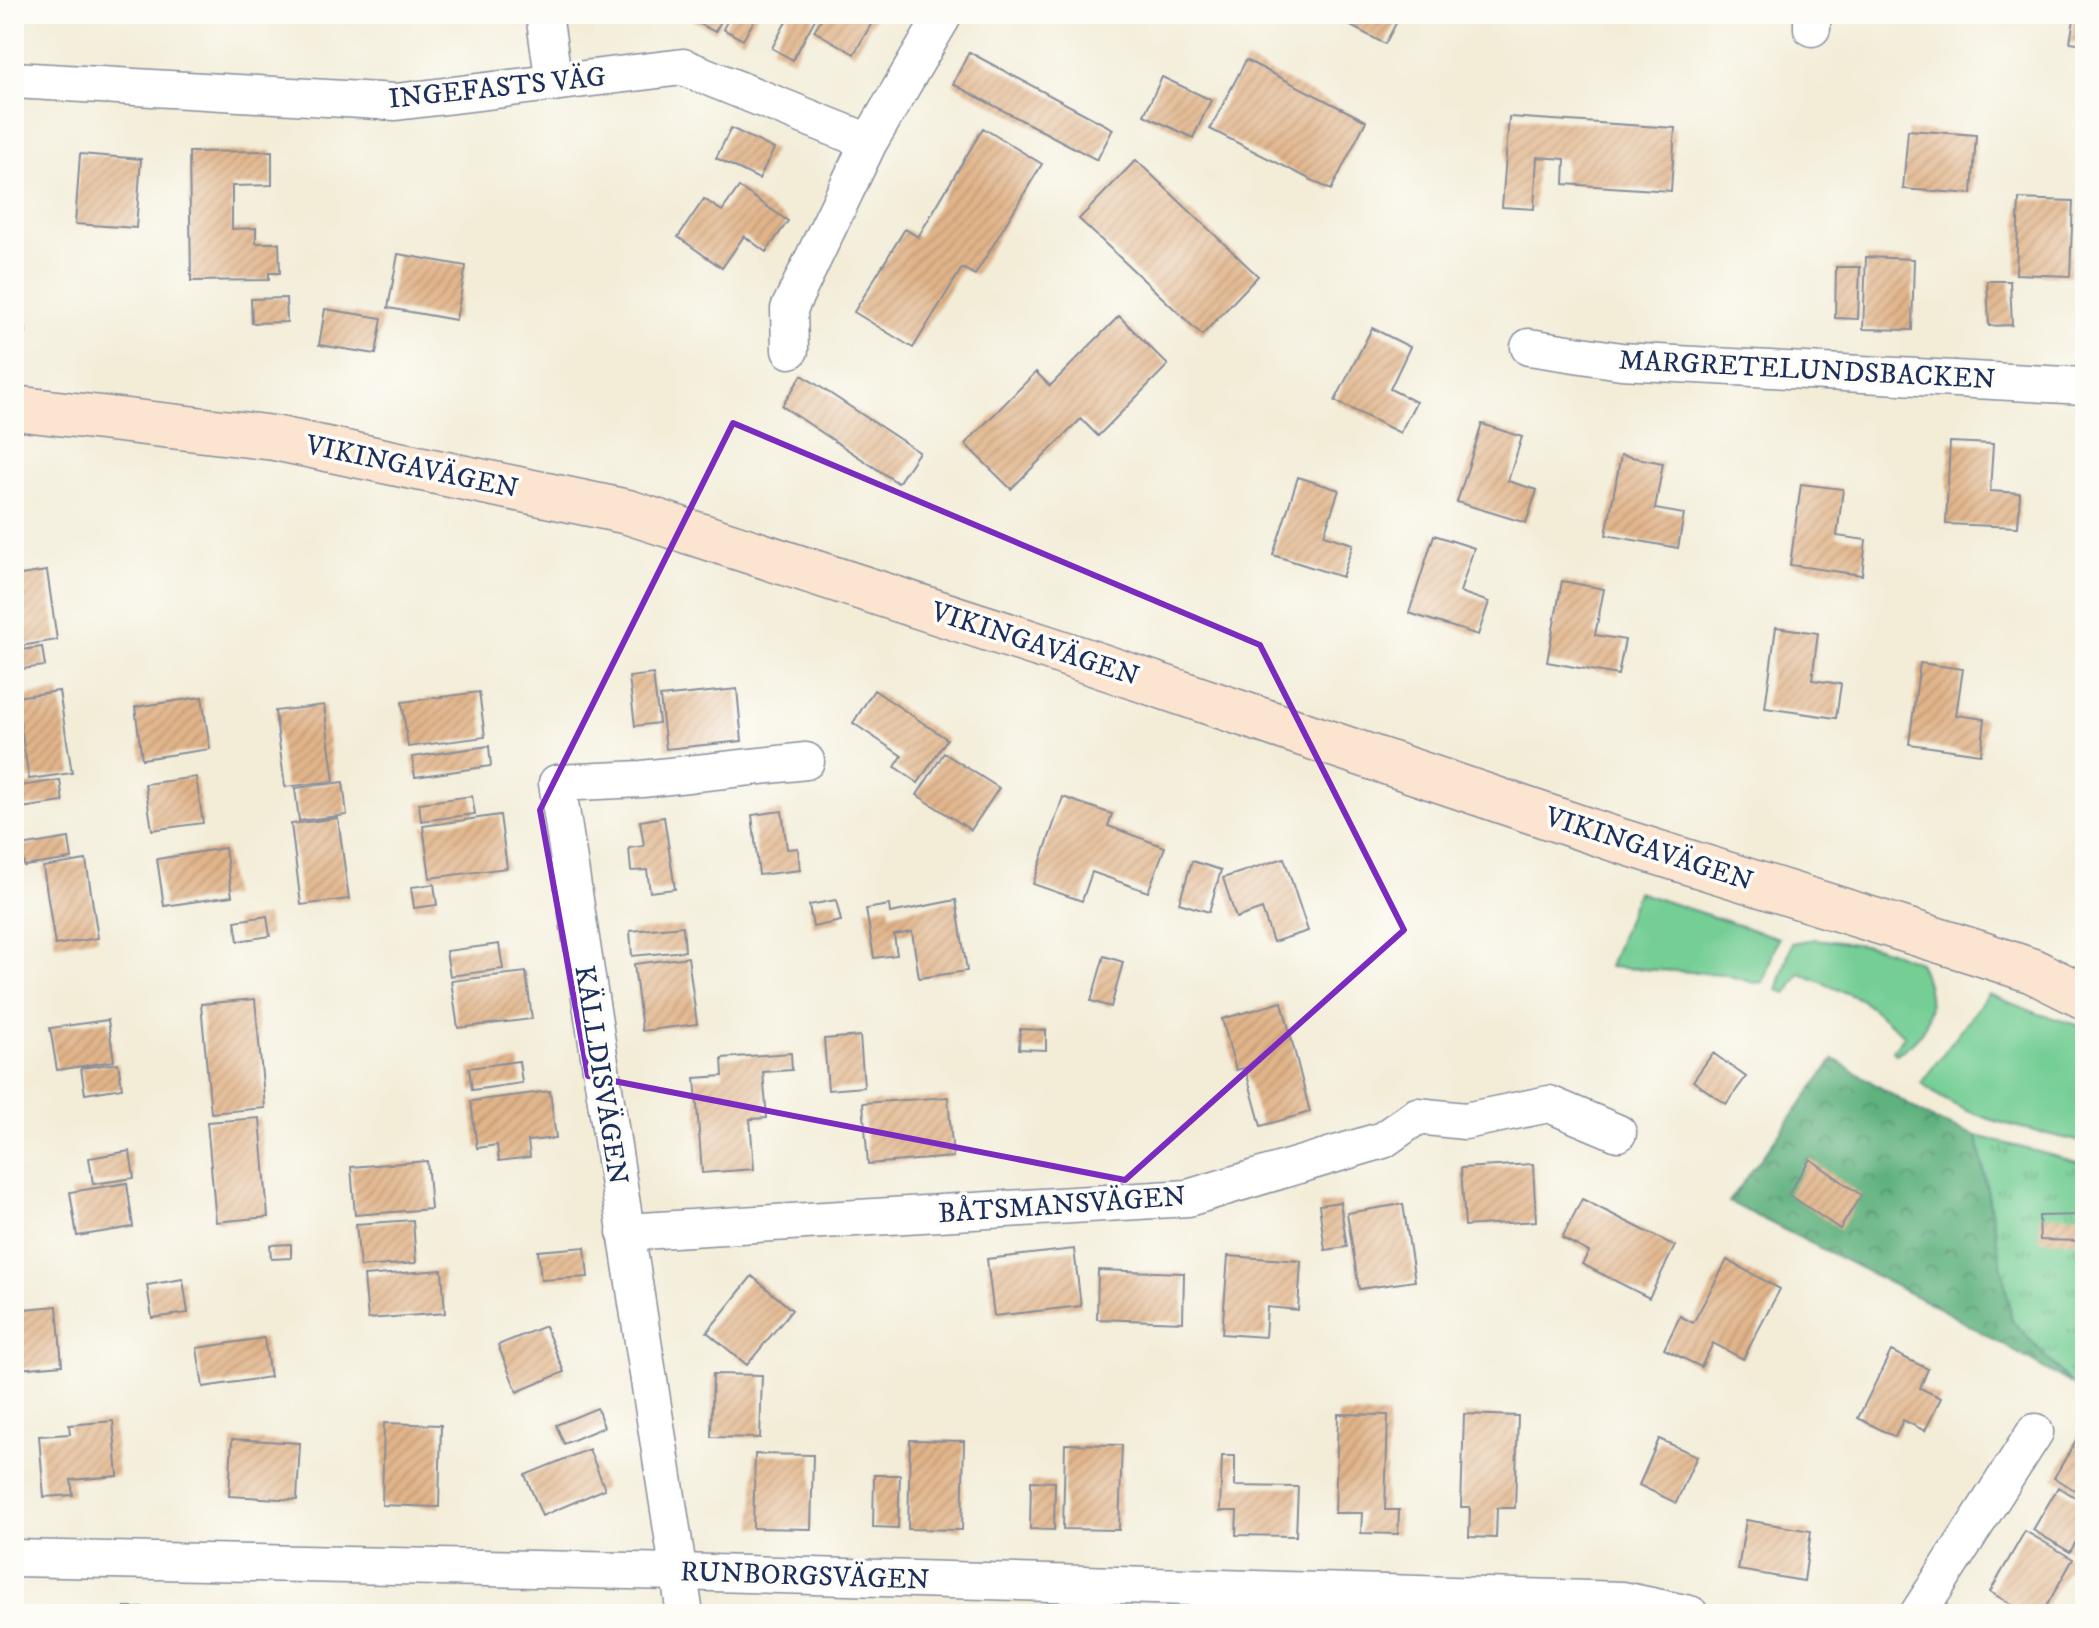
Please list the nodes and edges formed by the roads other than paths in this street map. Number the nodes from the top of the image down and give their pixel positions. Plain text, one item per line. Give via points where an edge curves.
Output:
1 (544, 14) edge
2 (942, 18) dead end
3 (14, 80) edge
4 (554, 83) junction
5 (869, 142) junction
6 (1529, 347) dead end
7 (790, 350) dead end
8 (2085, 386) edge
9 (14, 408) edge
10 (806, 761) dead end
11 (2033, 971) junction
12 (2085, 973) edge
13 (2085, 997) edge
14 (1618, 1133) dead end
15 (625, 1232) junction
16 (2035, 1432) dead end
17 (14, 1558) edge
18 (678, 1572) junction
19 (1121, 1600) edge
20 (685, 1614) edge
21 (1690, 1614) edge
22 (1918, 1614) edge

1 - 4 street
2 - 5 street
3 - 4 street, INGEFASTS VÄG via 396,102
4 - 5 street, INGEFASTS VÄG via 683,67
5 - 7 street via 789,309
6 - 8 street, MARGRETELUNDSBACKEN via 1621,361
9 - 11 main road, VIKINGAVÄGEN via 274,438 628,512 1608,837
10 - 15 street, KÄLLDISVÄGEN via 557,783
11 - 12 main road, VIKINGAVÄGEN
11 - 13 main road, VIKINGAVÄGEN
14 - 15 street, BÅTSMANSVÄGEN via 1549,1104 1465,1121 1417,1116 1383,1140 1188,1198
15 - 18 street, KÄLLDISVÄGEN
16 - 22 street
17 - 18 street, RUNBORGSVÄGEN
18 - 19 street, RUNBORGSVÄGEN
18 - 20 street, KÄLLDISVÄGEN
19 - 21 street, RUNBORGSVÄGEN via 1623,1600

